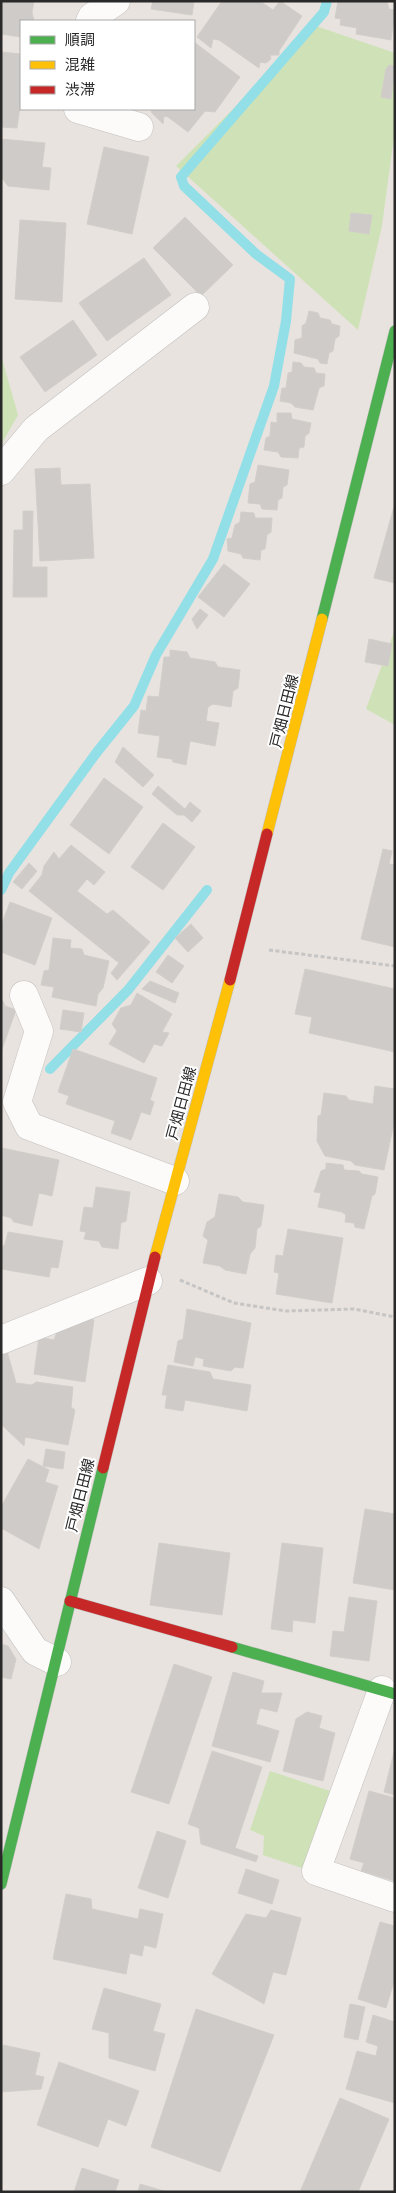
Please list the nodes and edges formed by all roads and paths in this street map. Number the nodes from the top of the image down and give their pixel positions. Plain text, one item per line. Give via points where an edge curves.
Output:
1 (116, 1) edge
2 (90, 20) edge
3 (81, 110) edge
4 (139, 127) dead end
5 (195, 307) dead end
6 (395, 331) edge
7 (1, 471) edge
8 (239, 943) junction
9 (395, 966) edge
10 (24, 995) dead end
11 (175, 1181) junction
12 (179, 1280) dead end
13 (148, 1281) junction
14 (395, 1317) edge
15 (1, 1340) edge
16 (70, 1601) junction
17 (1, 1602) edge
18 (57, 1662) junction
19 (388, 1692) edge
20 (1, 1884) edge
21 (395, 1898) edge

1 - 2 street
3 - 4 street
5 - 7 street via 36,429
6 - 8 main road, 戸畑日田線
8 - 9 path via 282,952
8 - 11 main road, 戸畑日田線
10 - 11 street via 39,1031 17,1102 30,1126
11 - 13 main road, 戸畑日田線
12 - 14 path via 234,1303 286,1311 354,1309
13 - 15 street
13 - 16 main road, 戸畑日田線
16 - 18 main road, 戸畑日田線
16 - 19 main road
17 - 18 street via 35,1651
18 - 20 main road, 戸畑日田線
19 - 21 street via 316,1871

